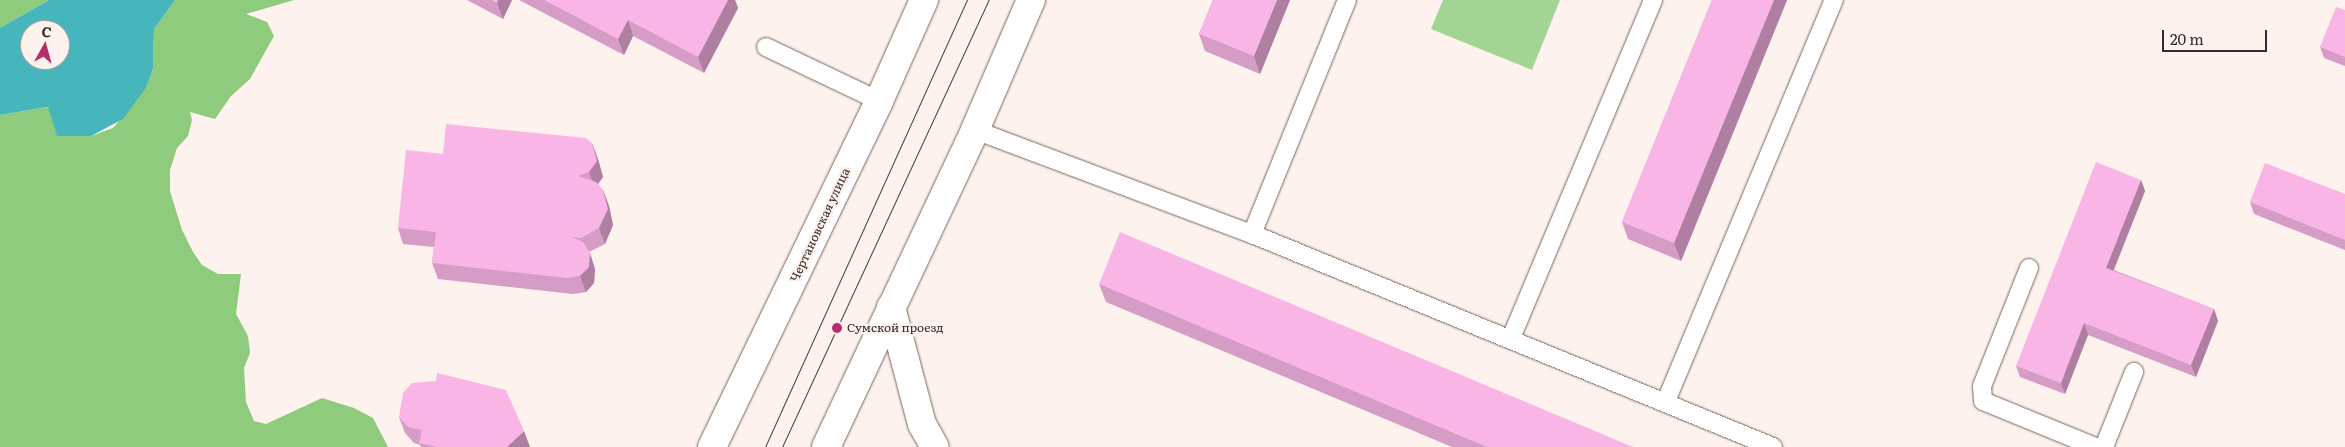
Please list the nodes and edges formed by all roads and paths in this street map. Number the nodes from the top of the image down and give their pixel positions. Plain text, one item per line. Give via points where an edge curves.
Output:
1 (924, 0) edge
2 (1031, 0) edge
3 (1347, 0) edge
4 (1653, 0) edge
5 (1834, 0) edge
6 (766, 47) dead end
7 (879, 101) junction
8 (975, 130) junction
9 (1252, 234) junction
10 (2029, 268) dead end
11 (891, 307) junction
12 (1511, 338) junction
13 (2134, 372) dead end
14 (1666, 401) junction
15 (712, 447) edge
16 (826, 447) edge
17 (935, 447) edge
18 (1773, 447) edge
19 (2095, 447) edge
20 (2104, 447) edge

1 - 7 main road, Чертановская улица
2 - 8 main road
3 - 9 lane
4 - 12 lane
5 - 14 lane
6 - 7 lane
7 - 15 main road, Чертановская улица
8 - 9 lane
8 - 11 main road
9 - 12 lane
10 - 19 lane via 1982,386 1983,401
11 - 16 main road
11 - 17 main road via 922,424
12 - 14 lane
13 - 20 lane
14 - 18 lane

